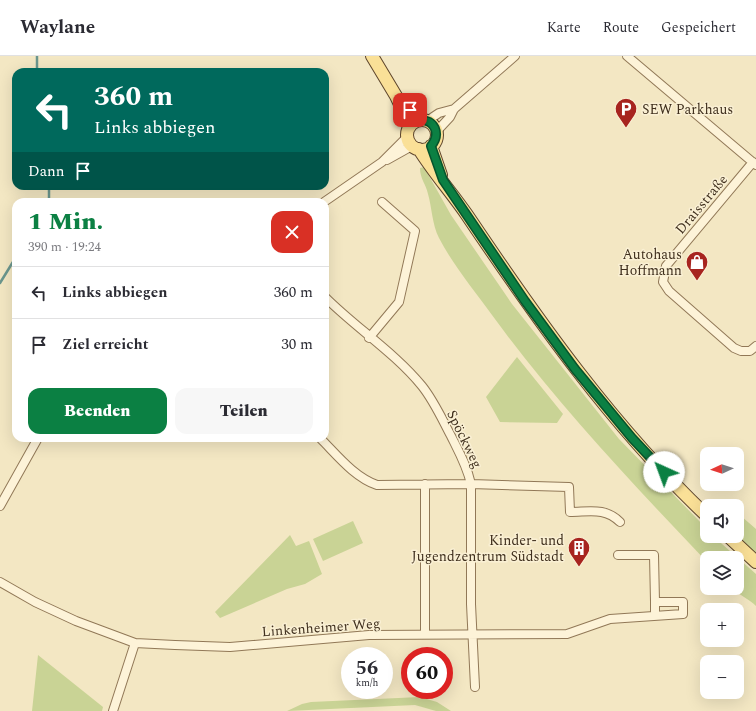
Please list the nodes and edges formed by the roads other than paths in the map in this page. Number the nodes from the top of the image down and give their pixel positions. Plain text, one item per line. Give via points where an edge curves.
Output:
1 (372, 56) edge
2 (515, 56) edge
3 (627, 56) edge
4 (454, 109) junction
5 (436, 132) junction
6 (416, 133) junction
7 (431, 146) junction
8 (754, 163) edge
9 (443, 180) junction
10 (329, 199) edge
11 (382, 202) dead end
12 (329, 301) edge
13 (369, 338) junction
14 (756, 346) edge
15 (36, 442) edge
16 (324, 442) edge
17 (425, 484) junction
18 (471, 484) junction
19 (0, 506) edge
20 (700, 509) edge
21 (620, 522) dead end
22 (736, 543) edge
23 (618, 555) dead end
24 (756, 562) edge
25 (0, 582) edge
26 (655, 602) junction
27 (655, 615) junction
28 (472, 633) junction
29 (425, 634) junction
30 (135, 643) junction
31 (475, 687) dead end
32 (113, 711) edge

1 - 6 main road
2 - 4 street
3 - 8 street
4 - 5 street
4 - 6 street via 439,113
5 - 6 main road via 435,127
5 - 7 main road via 435,141
6 - 7 main road
6 - 9 main road via 433,171
6 - 10 street via 382,162
7 - 9 main road
8 - 14 street, Draisstraße via 666,266 663,282 669,291 734,348 750,351
9 - 20 main road via 575,369 632,438
11 - 13 street via 415,230 398,302
12 - 13 street, Spöckweg
13 - 18 street, Spöckweg via 398,361 430,396 468,468
15 - 19 street
16 - 17 street via 366,481 377,484
17 - 18 street
17 - 29 street
18 - 21 street via 569,487 570,512 604,512 612,514
18 - 28 street, Spöckweg
22 - 24 main road
23 - 26 street via 654,555
25 - 30 street, Linkenheimer Weg via 76,621
26 - 27 street
26 - 27 street, Linkenheimer Weg via 683,602 683,614
27 - 28 street, Linkenheimer Weg via 610,619 567,634
28 - 29 street, Linkenheimer Weg
28 - 31 street, Spöckweg
29 - 30 street, Linkenheimer Weg via 369,635 230,647
30 - 32 street

